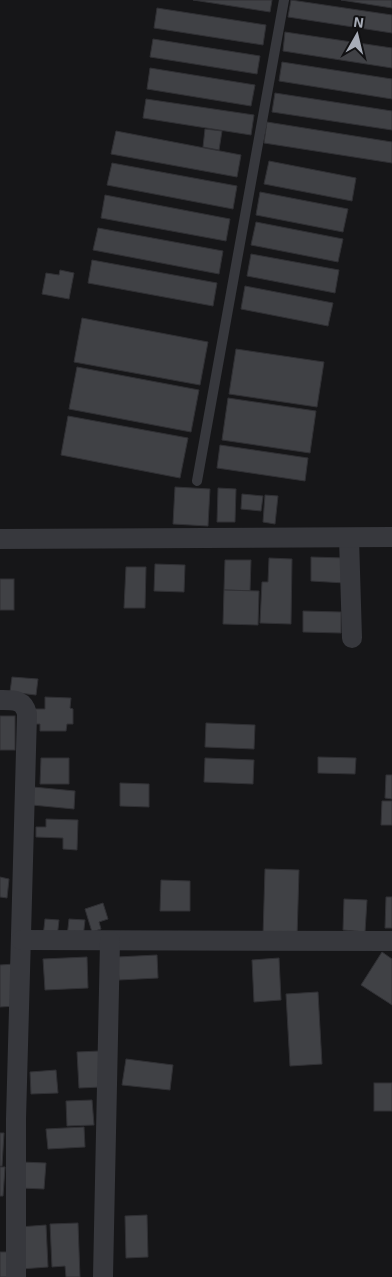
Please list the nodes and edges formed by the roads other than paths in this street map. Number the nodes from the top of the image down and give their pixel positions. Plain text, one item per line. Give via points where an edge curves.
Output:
1 (284, 0) edge
2 (197, 481) dead end
3 (392, 537) edge
4 (349, 538) junction
5 (0, 539) edge
6 (352, 638) dead end
7 (0, 700) edge
8 (21, 940) junction
9 (110, 941) junction
10 (392, 941) edge
11 (8, 1118) edge
12 (8, 1206) edge
13 (16, 1277) edge
14 (103, 1277) edge

1 - 2 lane
3 - 4 street
4 - 5 street
4 - 6 street
7 - 8 street via 19,701 24,704 27,714
8 - 9 street
8 - 11 street
9 - 10 street
9 - 14 street
11 - 12 street
12 - 13 street

